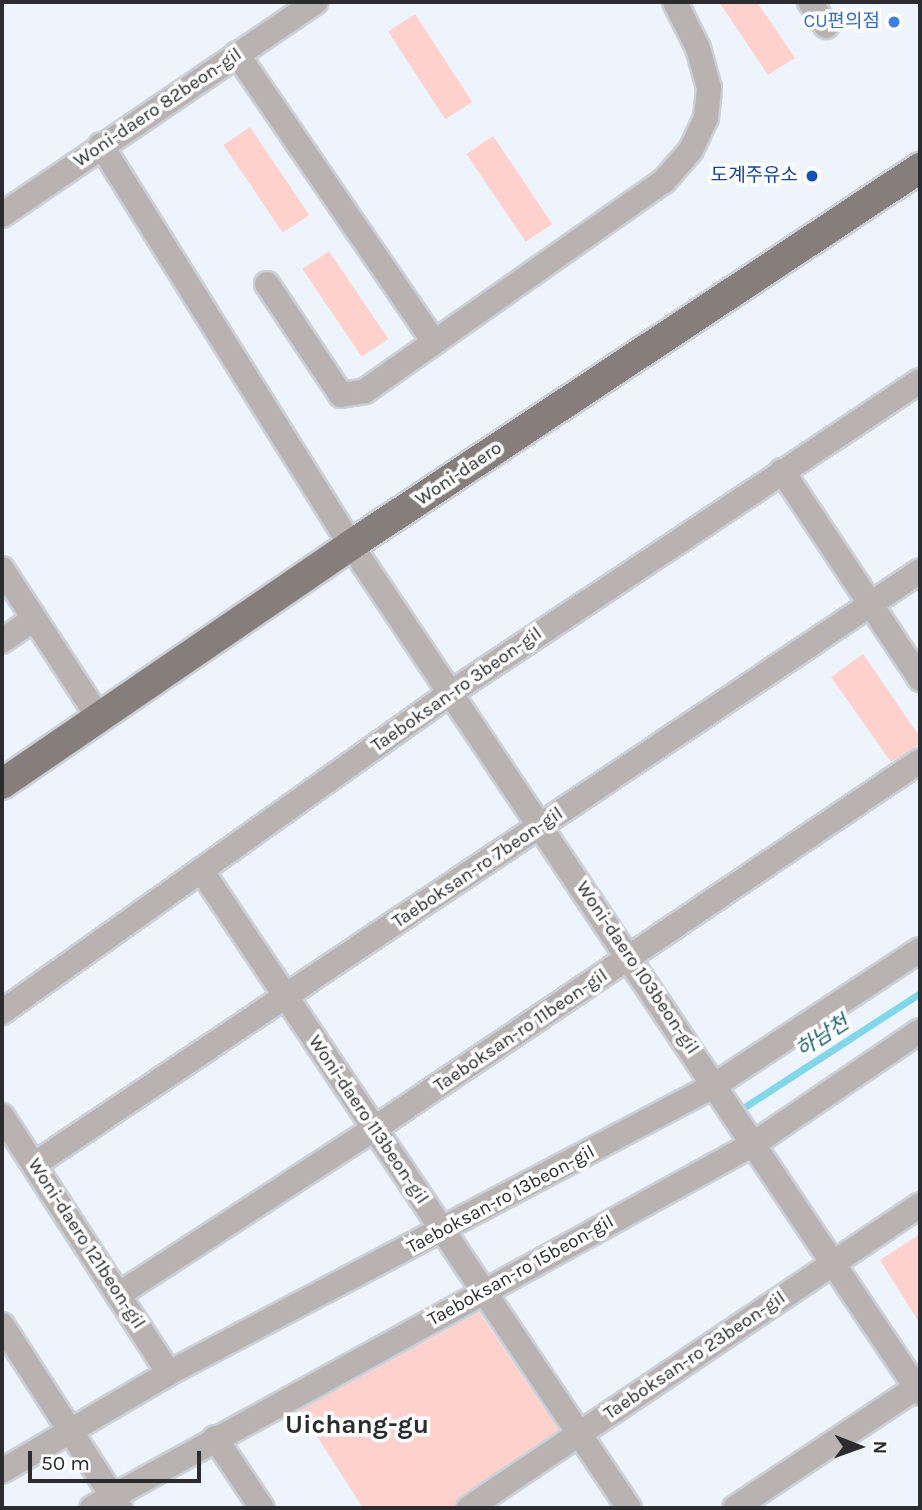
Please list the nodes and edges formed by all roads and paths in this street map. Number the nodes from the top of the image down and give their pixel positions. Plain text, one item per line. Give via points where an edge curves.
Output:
1 (315, 2) edge
2 (810, 2) edge
3 (679, 5) edge
4 (826, 26) dead end
5 (237, 54) junction
6 (101, 145) junction
7 (920, 168) edge
8 (2, 215) edge
9 (267, 285) dead end
10 (435, 342) junction
11 (920, 381) edge
12 (782, 471) junction
13 (351, 545) junction
14 (2, 569) edge
15 (920, 571) edge
16 (871, 604) junction
17 (34, 619) junction
18 (2, 641) edge
19 (920, 679) edge
20 (452, 692) junction
21 (99, 718) junction
22 (920, 761) edge
23 (2, 784) edge
24 (542, 824) junction
25 (201, 870) junction
26 (920, 950) edge
27 (630, 958) junction
28 (286, 998) junction
29 (2, 1012) edge
30 (920, 1031) edge
31 (715, 1085) junction
32 (2, 1116) edge
33 (374, 1129) junction
34 (755, 1143) junction
35 (35, 1164) junction
36 (920, 1205) edge
37 (442, 1232) junction
38 (834, 1262) junction
39 (483, 1292) junction
40 (118, 1294) junction
41 (2, 1325) edge
42 (169, 1373) junction
43 (919, 1388) edge
44 (73, 1432) junction
45 (579, 1434) junction
46 (215, 1438) junction
47 (2, 1471) edge
48 (108, 1500) edge
49 (262, 1508) edge
50 (469, 1508) edge
51 (629, 1508) edge
52 (735, 1508) edge

1 - 5 street, Woni-daero 82beon-gil
2 - 4 street
3 - 10 street via 709,88 706,118 691,150 664,181
5 - 6 street, Woni-daero 82beon-gil
5 - 10 street
6 - 8 street, Woni-daero 82beon-gil
6 - 13 street, Woni-daero 103beon-gil
7 - 13 main road, Woni-daero
9 - 10 street via 341,394 365,391
11 - 12 street, Taeboksan-ro 3beon-gil
12 - 16 street
12 - 20 street, Taeboksan-ro 3beon-gil
13 - 20 street, Woni-daero 103beon-gil
13 - 21 main road, Woni-daero
14 - 17 street
15 - 16 street, Taeboksan-ro 7beon-gil
16 - 19 street
16 - 24 street, Taeboksan-ro 7beon-gil
17 - 18 street
17 - 21 street
20 - 24 street, Woni-daero 103beon-gil
20 - 25 street, Taeboksan-ro 3beon-gil
21 - 23 main road, Woni-daero
22 - 27 street, Taeboksan-ro 11beon-gil
24 - 27 street, Woni-daero 103beon-gil
24 - 28 street, Taeboksan-ro 7beon-gil
25 - 28 street, Woni-daero 113beon-gil
25 - 29 street, Taeboksan-ro 3beon-gil
26 - 31 street, Taeboksan-ro 13beon-gil
27 - 31 street, Woni-daero 103beon-gil
27 - 33 street, Taeboksan-ro 11beon-gil
28 - 33 street, Woni-daero 113beon-gil
28 - 35 street, Taeboksan-ro 7beon-gil
30 - 34 street, Taeboksan-ro 15beon-gil
31 - 34 street, Woni-daero 103beon-gil
31 - 37 street, Taeboksan-ro 13beon-gil
32 - 35 street, Woni-daero 121beon-gil
33 - 37 street, Woni-daero 113beon-gil
33 - 40 street, Taeboksan-ro 11beon-gil
34 - 38 street, Woni-daero 103beon-gil
34 - 39 street, Taeboksan-ro 15beon-gil
35 - 40 street, Woni-daero 121beon-gil
36 - 38 street, Taeboksan-ro 23beon-gil
37 - 39 street, Woni-daero 113beon-gil
37 - 42 street, Taeboksan-ro 13beon-gil
38 - 43 street, Woni-daero 103beon-gil
38 - 45 street, Taeboksan-ro 23beon-gil
39 - 45 street, Woni-daero 113beon-gil
39 - 46 street, Taeboksan-ro 15beon-gil
40 - 42 street, Woni-daero 121beon-gil
41 - 44 street
42 - 44 street, Taeboksan-ro 13beon-gil
43 - 52 street
44 - 47 street, Taeboksan-ro 13beon-gil
44 - 48 street
45 - 50 street, Taeboksan-ro 23beon-gil
45 - 51 street, Woni-daero 113beon-gil
46 - 48 street, Taeboksan-ro 15beon-gil
46 - 49 street

